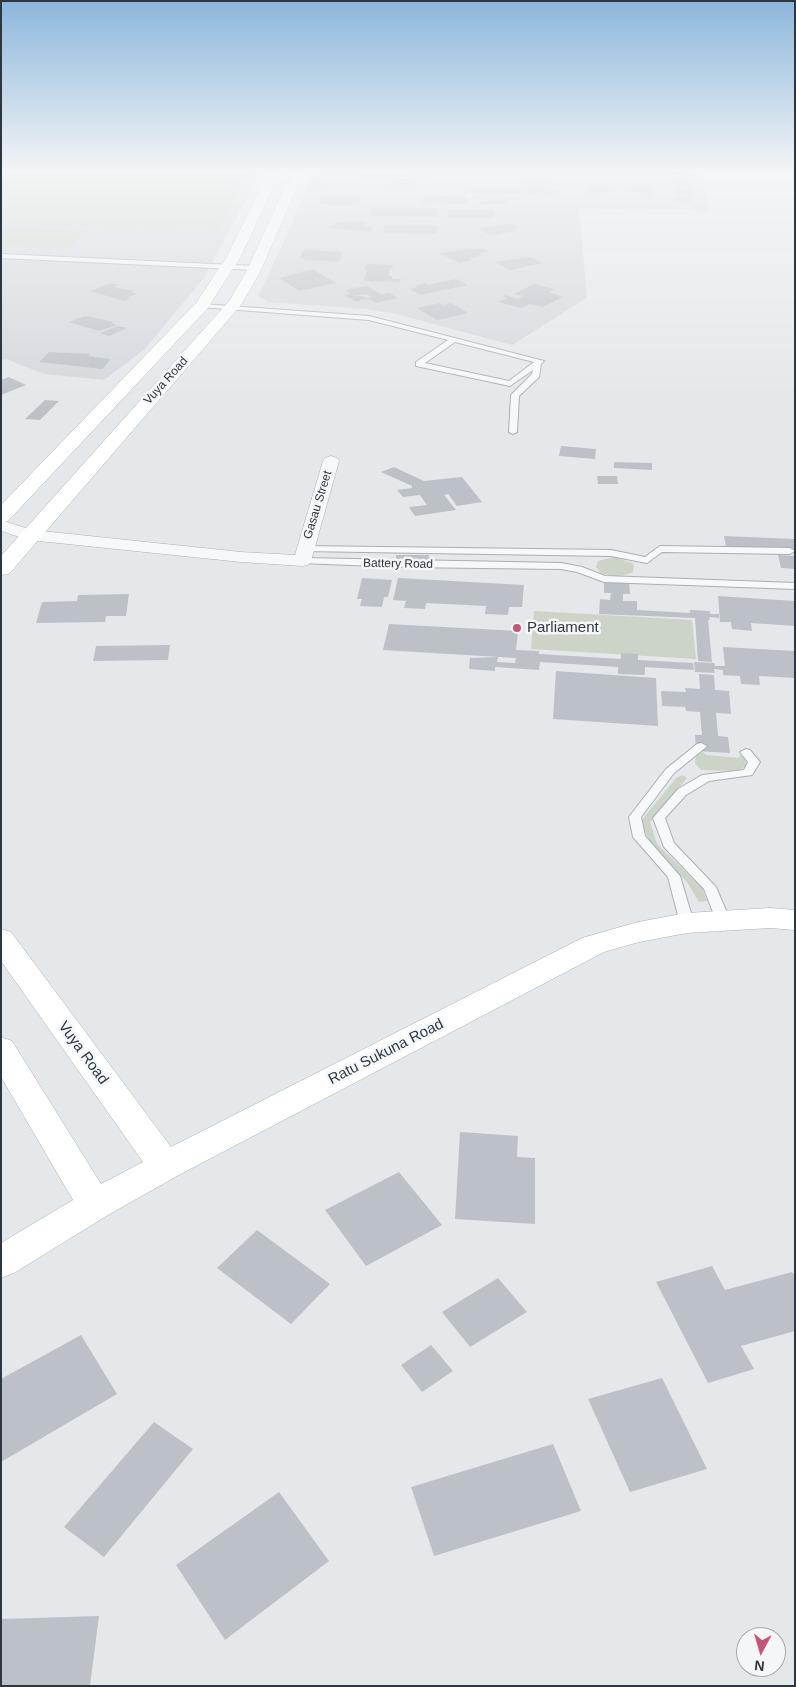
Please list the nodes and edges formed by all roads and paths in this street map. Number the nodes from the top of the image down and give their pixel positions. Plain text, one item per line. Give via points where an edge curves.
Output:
1 (235, 251) edge
2 (263, 251) edge
3 (1, 256) edge
4 (227, 266) junction
5 (255, 268) junction
6 (202, 306) junction
7 (231, 308) junction
8 (454, 339) junction
9 (537, 364) junction
10 (513, 432) dead end
11 (331, 461) dead end
12 (1, 517) edge
13 (42, 522) junction
14 (1, 524) edge
15 (30, 535) junction
16 (790, 550) dead end
17 (580, 554) junction
18 (303, 555) junction
19 (647, 560) junction
20 (1, 569) edge
21 (579, 569) junction
22 (642, 580) junction
23 (795, 586) edge
24 (701, 746) dead end
25 (746, 752) dead end
26 (723, 920) junction
27 (795, 920) edge
28 (688, 923) junction
29 (1, 939) edge
30 (1, 1049) edge
31 (166, 1166) junction
32 (95, 1205) junction
33 (1, 1262) edge

1 - 4 main road, Vuya Road
2 - 5 main road, Vuya Road
3 - 4 lane
4 - 5 lane
4 - 6 main road, Vuya Road
5 - 7 main road, Vuya Road
6 - 7 lane
6 - 12 main road, Vuya Road
7 - 8 lane via 369,318
7 - 13 main road, Vuya Road
8 - 9 lane via 540,361
8 - 9 lane via 419,364 510,384
9 - 10 lane via 536,375 515,395
11 - 18 street, Gasau Street
13 - 14 street, Battery Road
13 - 15 main road, Vuya Road
13 - 18 street, Battery Road
14 - 15 street, Battery Road
15 - 18 street, Battery Road via 241,557
15 - 20 main road, Vuya Road
16 - 19 lane via 660,549
17 - 18 lane, Battery Road
17 - 19 lane, Battery Road via 611,553
17 - 21 lane
18 - 21 lane, Battery Road via 403,564 562,566
19 - 22 lane via 651,572
21 - 22 lane, Battery Road via 604,579
22 - 23 lane, Battery Road
24 - 28 lane via 670,771 634,817 639,837 674,876
25 - 26 lane via 754,762 748,773 706,778 682,792 659,818 668,844 710,887
26 - 27 main road, Ratu Sukuna Road
26 - 28 main road, Ratu Sukuna Road
28 - 31 main road, Ratu Sukuna Road via 638,932 593,945
29 - 31 main road, Vuya Road
30 - 32 main road
31 - 32 main road, Ratu Sukuna Road
32 - 33 main road, Ratu Sukuna Road

